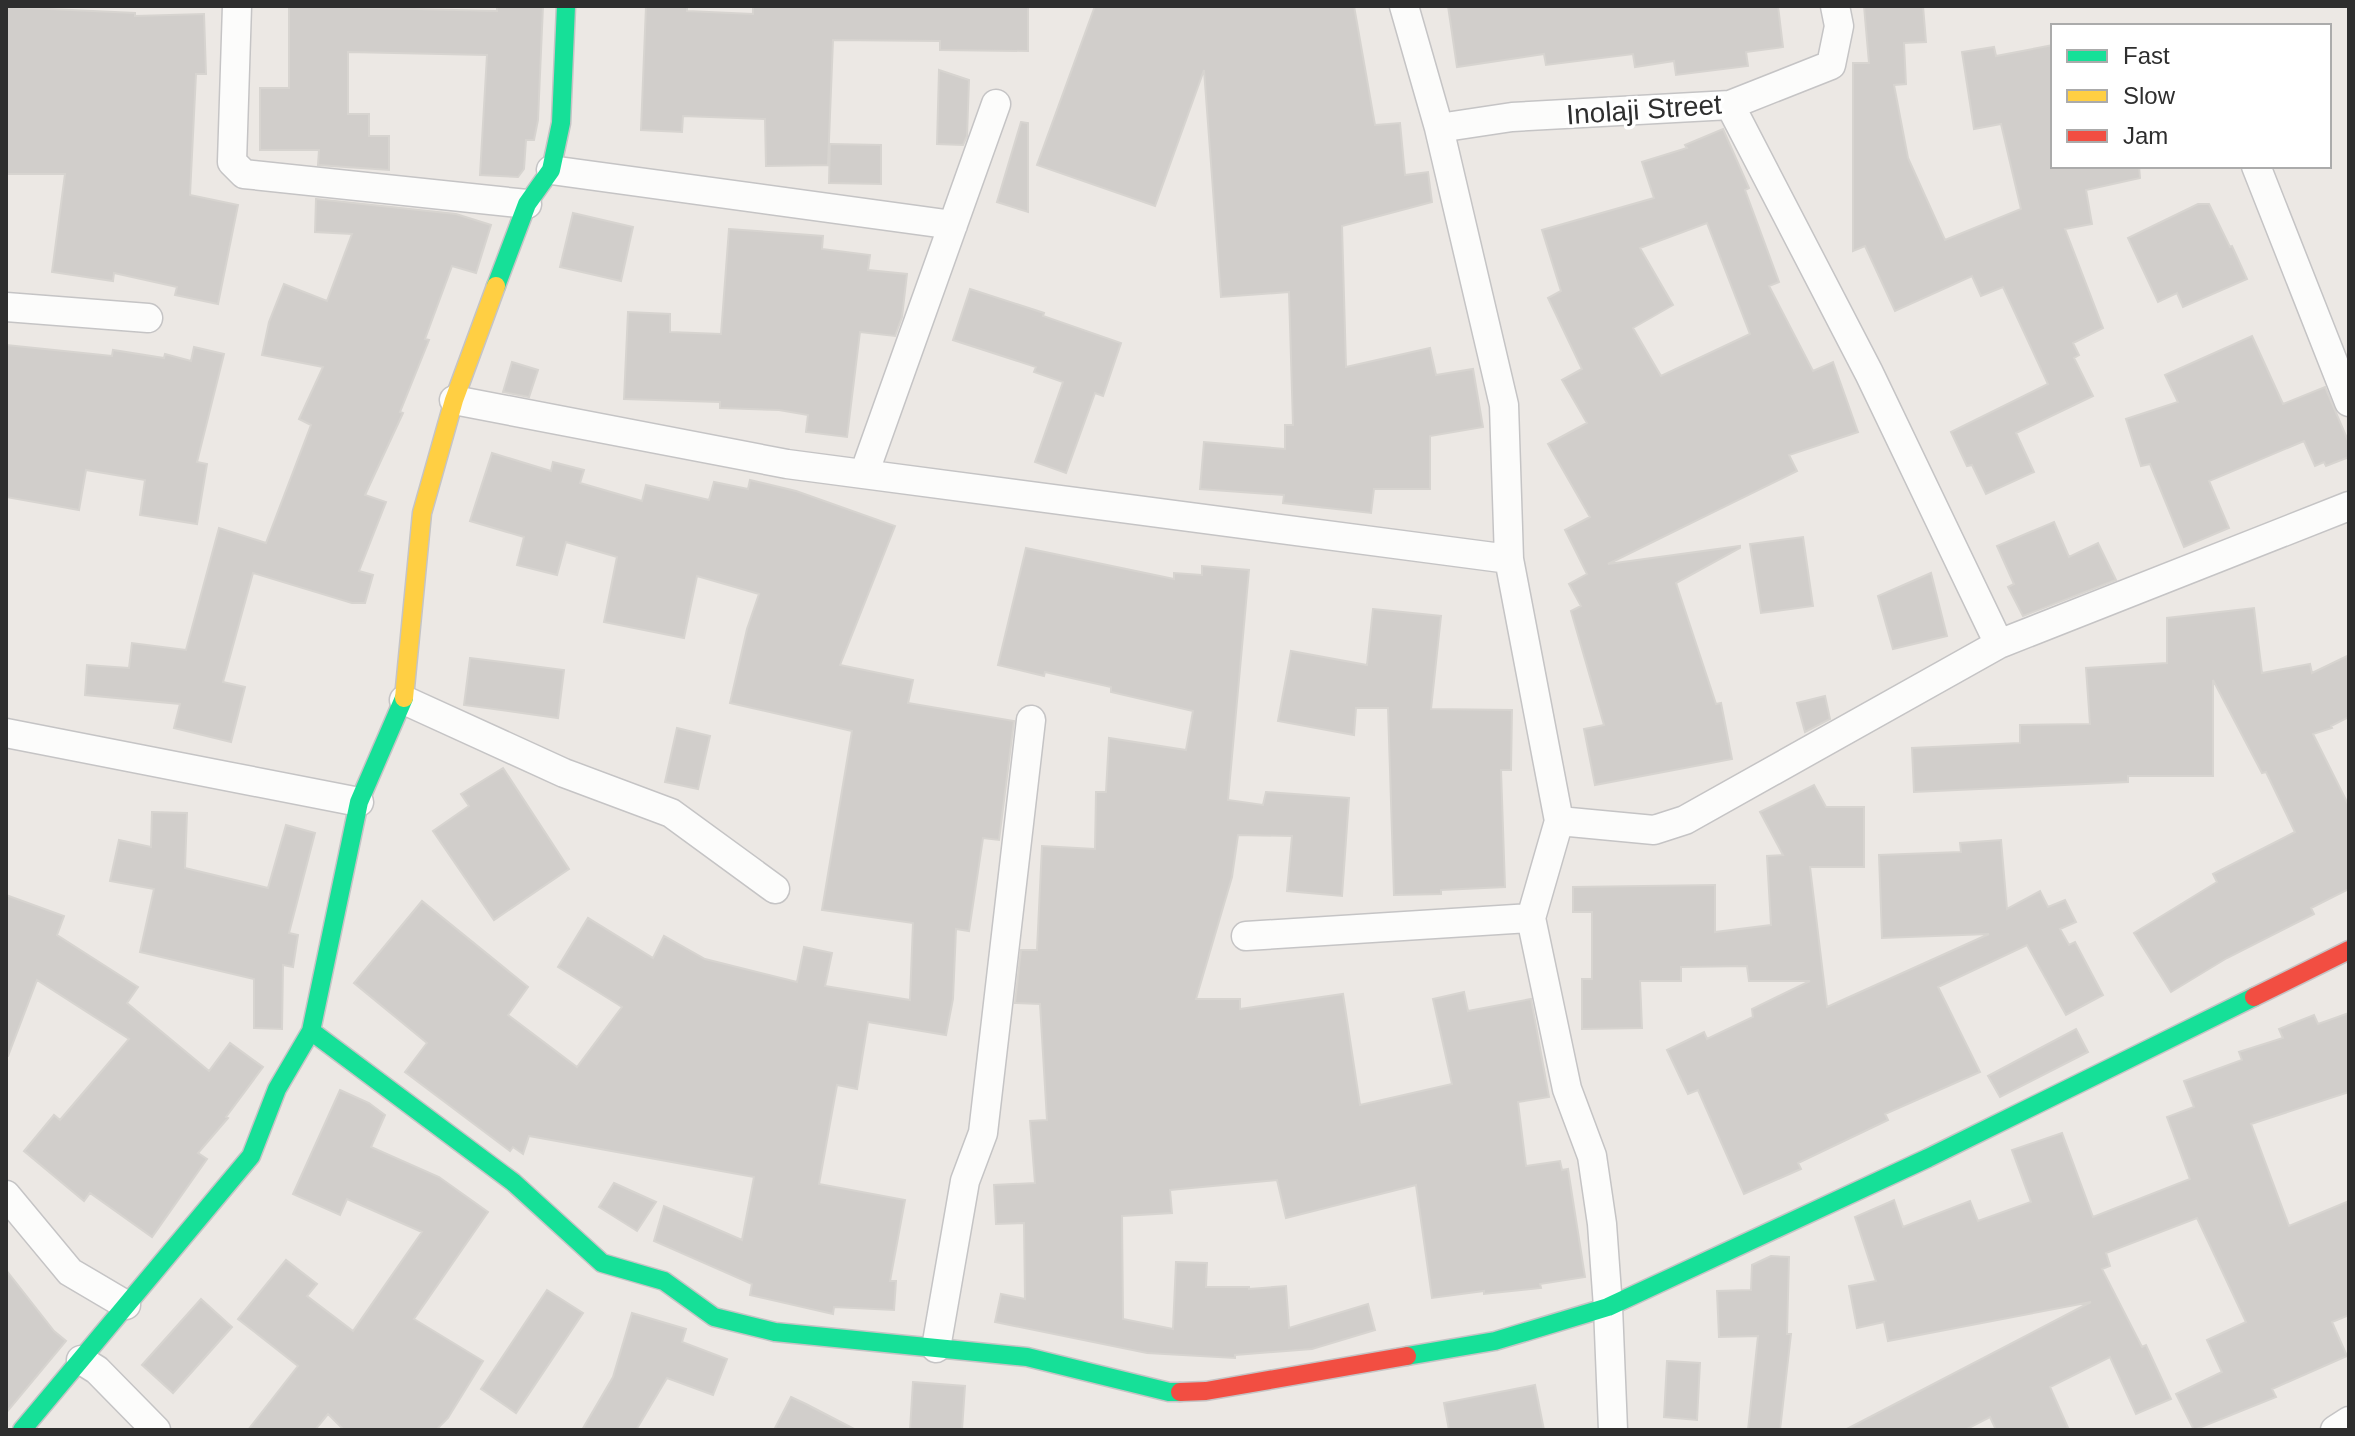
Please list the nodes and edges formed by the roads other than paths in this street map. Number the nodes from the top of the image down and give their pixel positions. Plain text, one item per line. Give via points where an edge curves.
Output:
1 (237, 6) edge
2 (566, 6) edge
3 (1404, 6) edge
4 (1835, 6) edge
5 (996, 104) dead end
6 (1730, 105) junction
7 (1439, 128) junction
8 (2257, 168) edge
9 (551, 170) junction
10 (527, 204) junction
11 (953, 225) junction
12 (6, 307) edge
13 (148, 318) dead end
14 (454, 400) junction
15 (2349, 402) edge
16 (864, 474) junction
17 (2349, 506) edge
18 (1509, 559) junction
19 (1999, 644) junction
20 (404, 700) junction
21 (1031, 720) dead end
22 (6, 733) edge
23 (359, 802) junction
24 (1559, 821) junction
25 (775, 889) dead end
26 (1531, 918) junction
27 (1246, 936) dead end
28 (2349, 950) edge
29 (311, 1031) junction
30 (6, 1195) edge
31 (126, 1305) junction
32 (1608, 1307) junction
33 (936, 1348) junction
34 (81, 1360) junction
35 (2349, 1421) edge
36 (22, 1430) edge
37 (156, 1430) edge
38 (1613, 1430) edge
39 (2335, 1430) edge

1 - 10 street via 232,162 244,174
2 - 9 street via 561,123
3 - 7 street
4 - 6 street, Inolaji Street via 1839,26 1831,65
5 - 11 street
6 - 7 street, Inolaji Street via 1512,117
6 - 19 street via 1869,373
7 - 18 street via 1504,405
8 - 15 street
9 - 10 street
9 - 11 street
10 - 14 street
11 - 16 street
12 - 13 street
14 - 16 street
14 - 20 street via 422,513
16 - 18 street
17 - 19 street
18 - 24 street
19 - 24 street via 1685,820 1654,830
20 - 23 street
20 - 25 street via 564,773 671,813
21 - 33 street via 983,1133 965,1181
22 - 23 street
23 - 29 street
24 - 26 street
26 - 27 street
26 - 32 street via 1567,1089 1592,1156
28 - 32 street via 1928,1158
29 - 31 street via 277,1089 251,1156
29 - 33 street via 513,1182 602,1263 664,1281 714,1317 775,1332
30 - 31 street via 70,1272
31 - 34 street
32 - 33 street via 1495,1341 1206,1391 1169,1392 1027,1357
32 - 38 street
34 - 36 street
34 - 37 street
35 - 39 street

